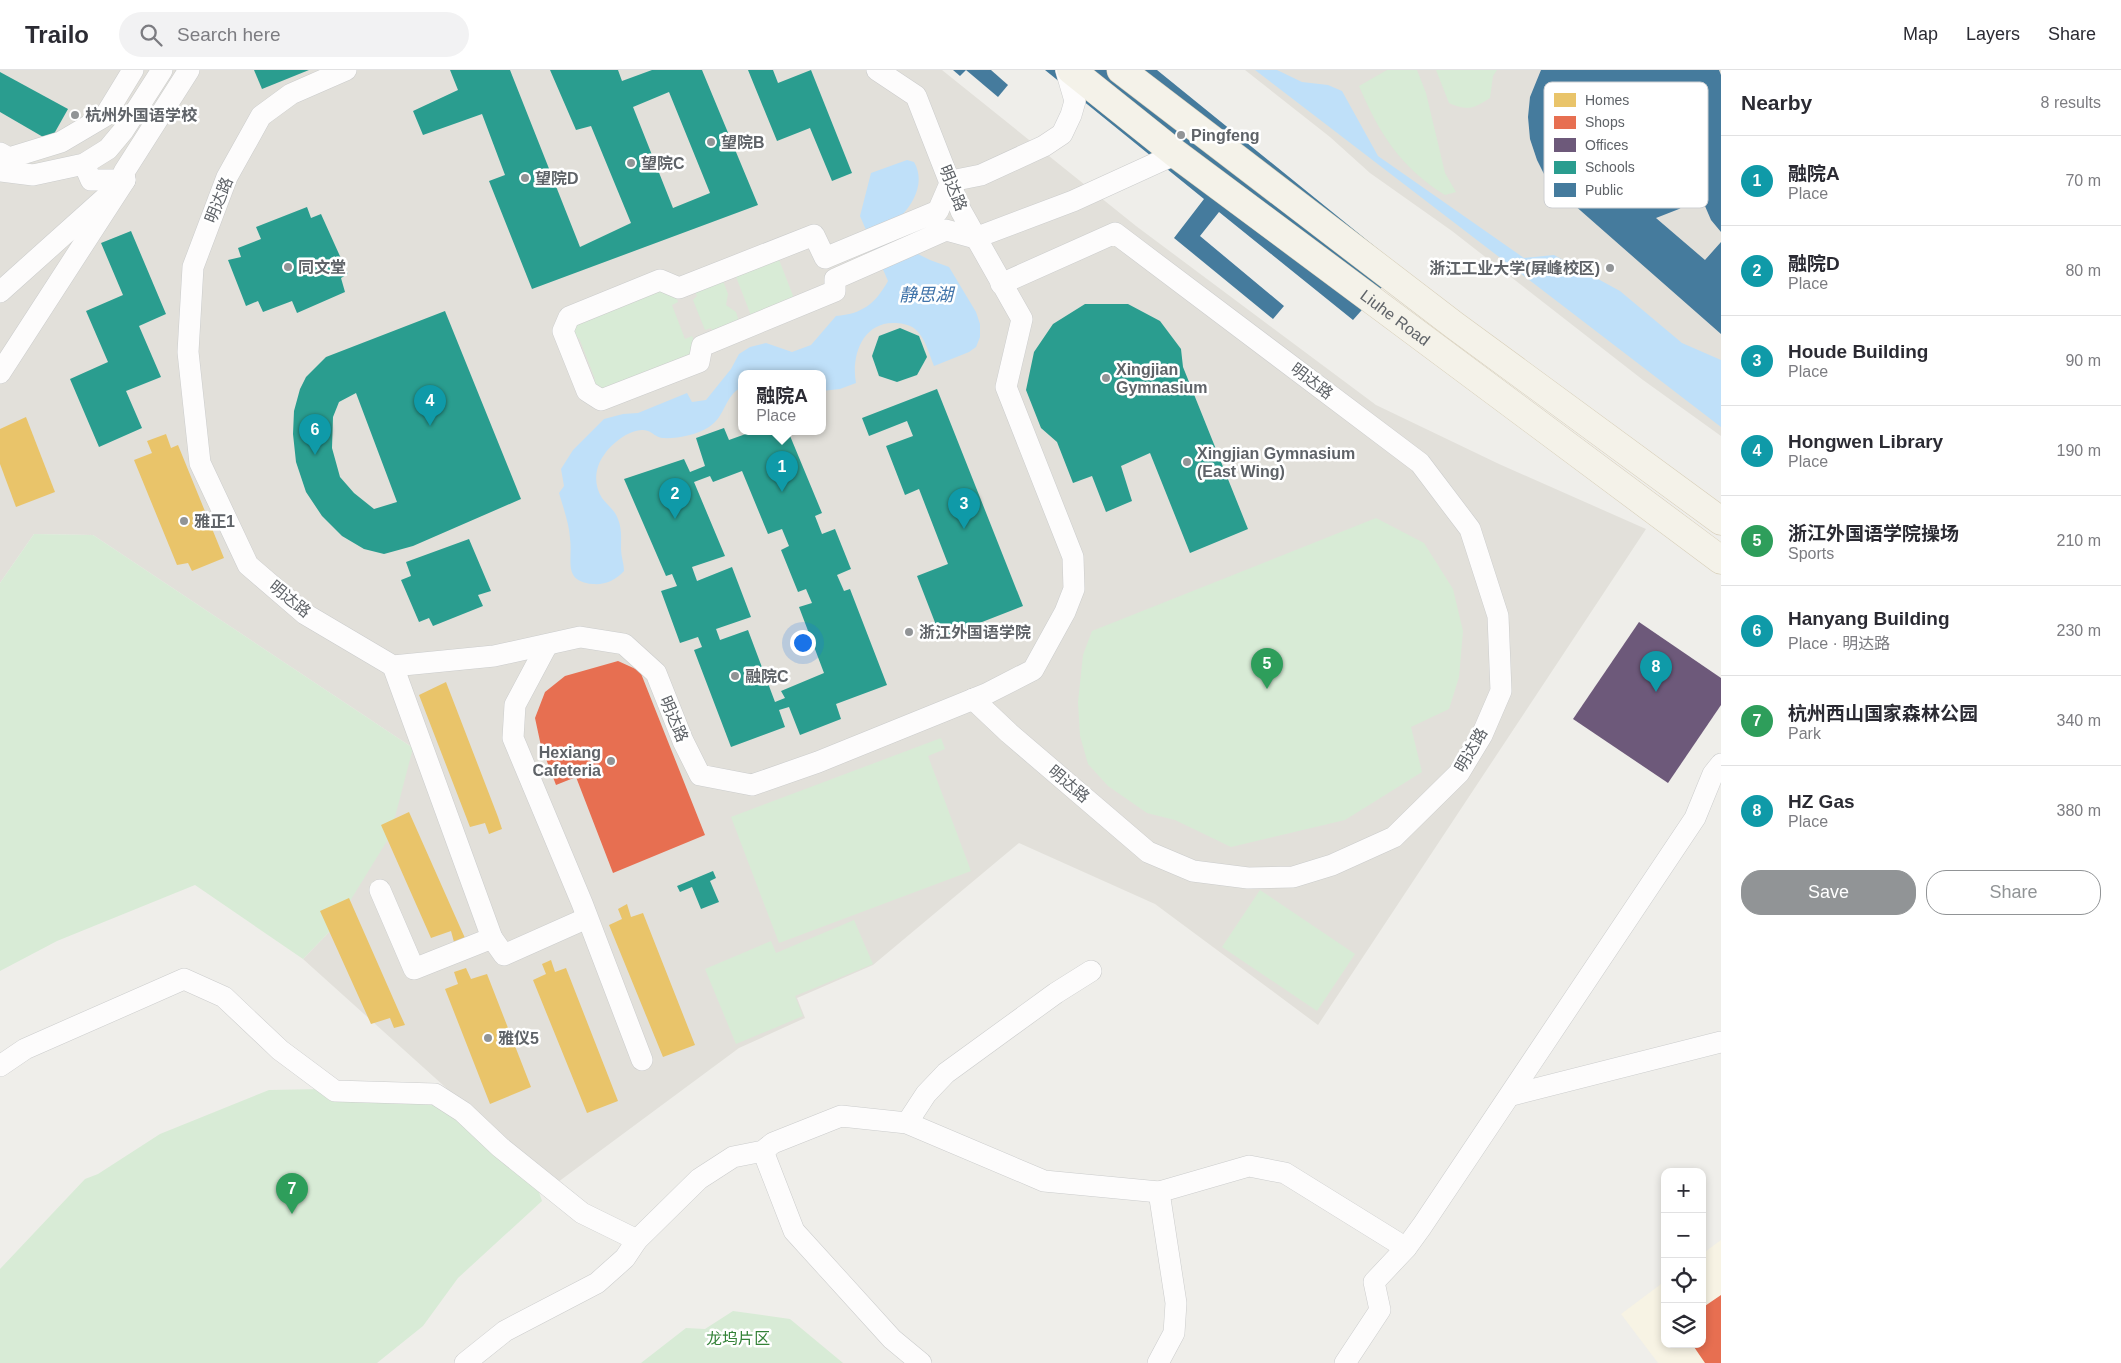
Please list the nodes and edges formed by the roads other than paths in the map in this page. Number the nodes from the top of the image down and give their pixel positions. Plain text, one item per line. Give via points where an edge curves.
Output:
1 (133, 70) edge
2 (162, 70) edge
3 (189, 70) edge
4 (346, 70) edge
5 (876, 70) edge
6 (1066, 70) edge
7 (1071, 70) edge
8 (1121, 70) edge
9 (0, 154) edge
10 (1176, 154) junction
11 (84, 164) junction
12 (0, 171) edge
13 (125, 180) junction
14 (951, 181) junction
15 (975, 238) junction
16 (1001, 284) junction
17 (0, 292) edge
18 (0, 373) edge
19 (1721, 521) edge
20 (1721, 560) edge
21 (547, 645) junction
22 (393, 666) junction
23 (973, 699) junction
24 (1721, 764) edge
25 (380, 890) dead end
26 (587, 918) junction
27 (492, 938) junction
28 (1091, 971) dead end
29 (1721, 1042) edge
30 (642, 1060) dead end
31 (0, 1066) edge
32 (1512, 1095) junction
33 (907, 1123) junction
34 (763, 1151) junction
35 (1159, 1192) junction
36 (637, 1240) junction
37 (1406, 1248) junction
38 (465, 1363) edge
39 (922, 1363) edge
40 (1158, 1363) edge
41 (1346, 1363) edge

1 - 9 street via 105,116 61,142 9,158
2 - 11 street via 124,131 108,150
3 - 13 street via 124,172
4 - 22 street, 明达路 via 292,94 261,116 227,178 193,267 188,352 200,463 248,565 306,614
5 - 14 street, 明达路 via 916,96
6 - 14 street via 1075,101 1062,134 1044,146 981,175
7 - 10 main road, Liuhe Road
8 - 19 main road, Liuhe Road via 1454,325
10 - 15 street via 1073,201
10 - 20 main road, Liuhe Road
11 - 12 street via 33,175
11 - 13 street via 90,180
13 - 17 street
13 - 18 street
14 - 15 street, 明达路
14 - 15 street via 938,211 825,258 814,235 679,288 660,280 569,317 563,331 587,391 601,400 699,362 702,346 835,291 835,279 946,230
15 - 16 street, 明达路
16 - 23 street via 1022,319 1006,387 1073,557 1074,588 1065,612 1033,670
16 - 23 street, 明达路 via 1115,233 1420,463 1470,529 1498,616 1501,691 1482,735 1459,773 1394,837 1332,865 1293,877 1248,878 1194,871 1148,852
21 - 22 street, 明达路 via 494,656
21 - 23 street, 明达路 via 580,637 624,644 656,673 700,775 752,784 818,762
21 - 26 street via 515,705 513,738
22 - 27 street
24 - 32 street via 1713,774 1695,818
25 - 27 street via 414,969
26 - 27 street via 504,955
26 - 30 street
28 - 33 street via 946,1073 926,1094
29 - 32 street
31 - 36 street via 25,1049 184,978 224,997 280,1050 335,1091 435,1094 464,1112 500,1147 582,1213
32 - 37 street
33 - 34 street via 841,1116 773,1143
33 - 35 street via 1044,1181
34 - 36 street via 733,1157 699,1179
34 - 39 street via 794,1231 892,1339
35 - 37 street via 1248,1166 1285,1173
35 - 40 street via 1176,1303 1174,1333
36 - 38 street via 625,1258 597,1283 505,1331
37 - 41 street via 1374,1282 1380,1310

